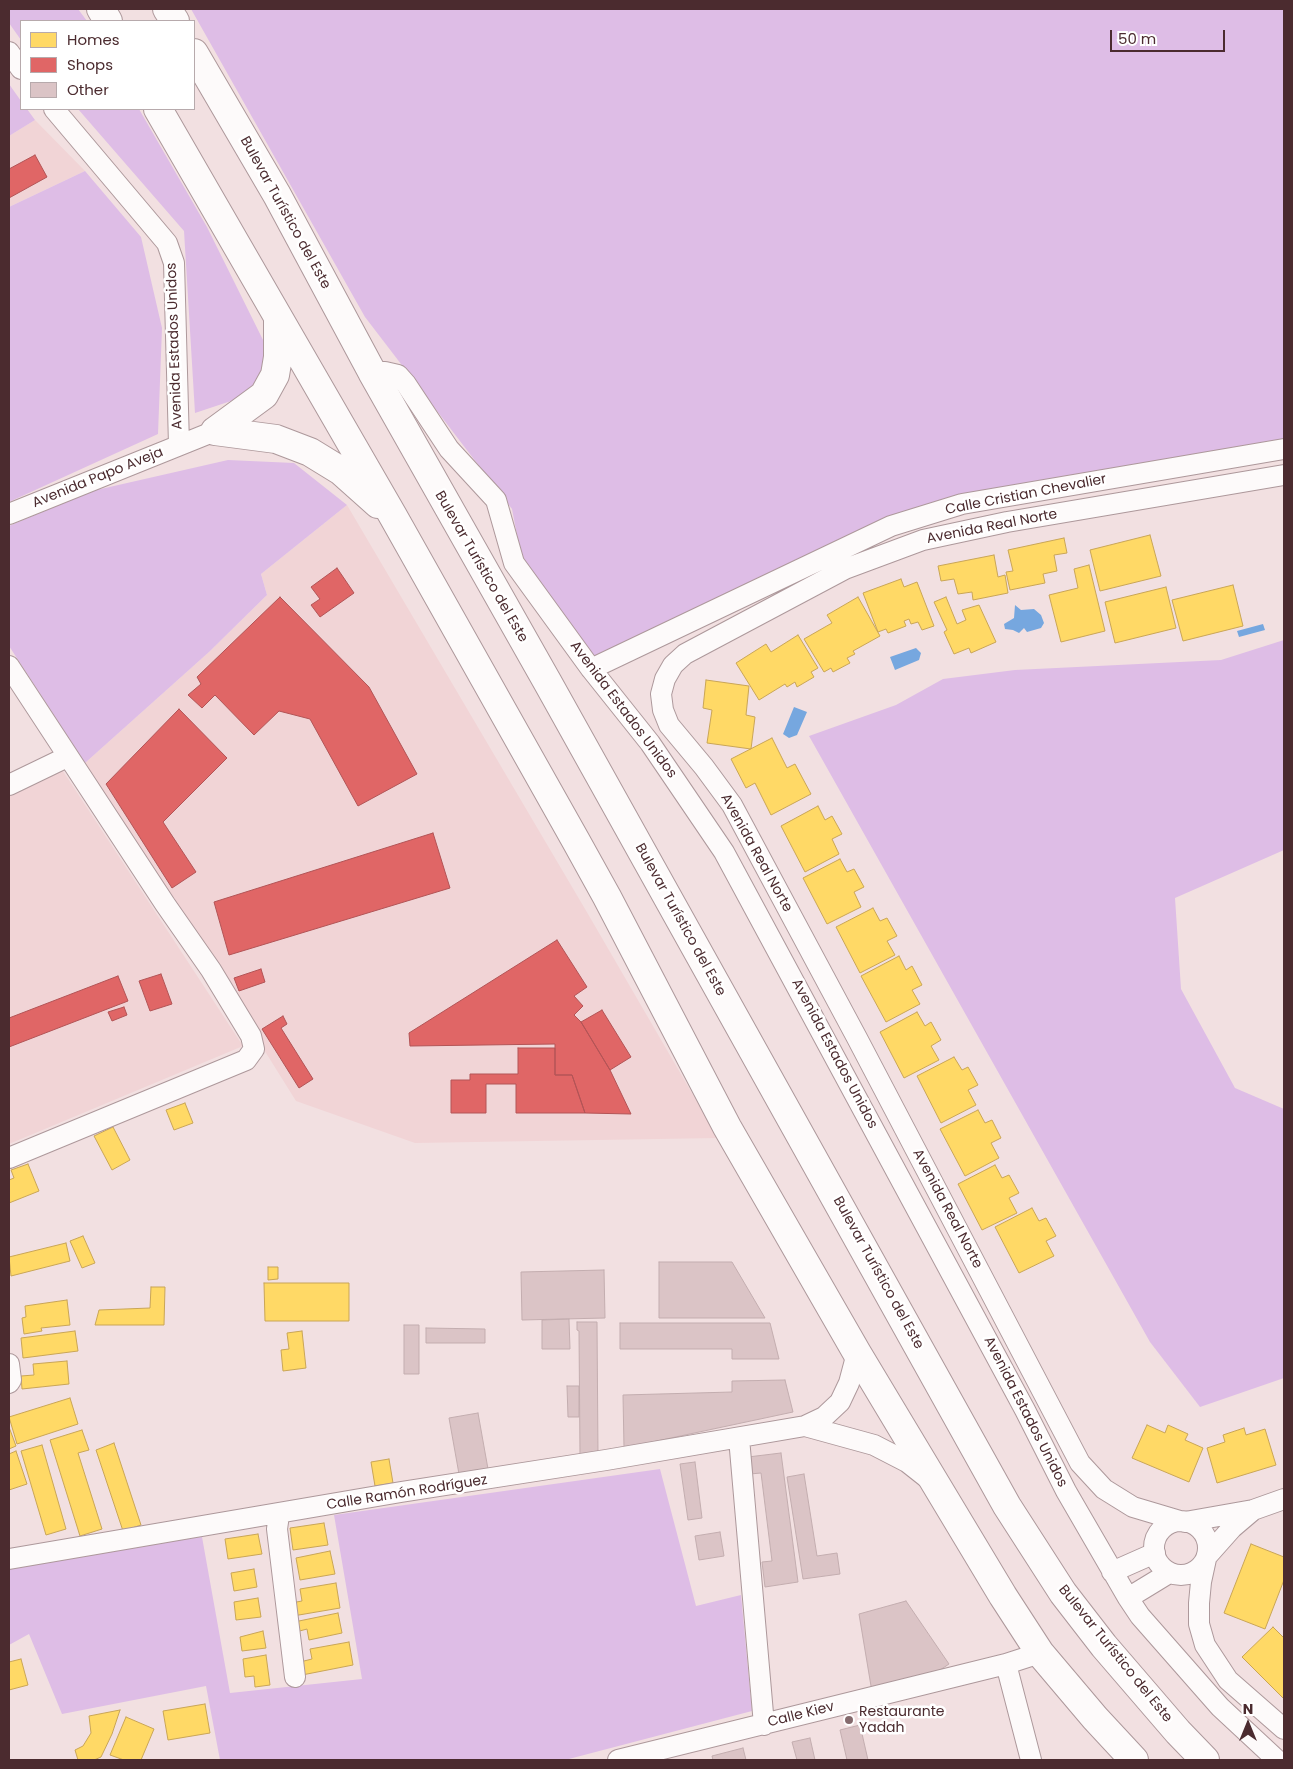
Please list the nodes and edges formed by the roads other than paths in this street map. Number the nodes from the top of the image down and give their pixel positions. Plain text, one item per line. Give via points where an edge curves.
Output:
1 (101, 9) edge
2 (167, 9) edge
3 (107, 20) edge
4 (174, 20) edge
5 (9, 52) edge
6 (195, 55) edge
7 (20, 68) edge
8 (55, 110) edge
9 (159, 110) edge
10 (278, 316) junction
11 (372, 372) junction
12 (215, 431) junction
13 (179, 445) junction
14 (1284, 449) edge
15 (1284, 475) edge
16 (9, 514) edge
17 (393, 516) junction
18 (9, 666) edge
19 (591, 669) junction
20 (67, 757) junction
21 (9, 785) edge
22 (9, 1158) edge
23 (857, 1353) junction
24 (9, 1364) edge
25 (9, 1383) edge
26 (805, 1426) junction
27 (739, 1438) junction
28 (936, 1486) junction
29 (1284, 1499) edge
30 (1253, 1510) junction
31 (1148, 1512) junction
32 (279, 1514) junction
33 (1183, 1522) junction
34 (1156, 1545) junction
35 (1207, 1557) junction
36 (9, 1559) edge
37 (1112, 1572) junction
38 (1177, 1574) junction
39 (1128, 1598) junction
40 (1199, 1602) junction
41 (1040, 1652) junction
42 (1006, 1664) junction
43 (295, 1677) dead end
44 (764, 1725) junction
45 (1284, 1729) edge
46 (618, 1760) edge
47 (1031, 1760) edge
48 (1134, 1760) edge
49 (1205, 1760) edge
50 (1277, 1760) edge

1 - 3 highway
2 - 4 highway
5 - 7 street
6 - 11 highway, Bulevar Turístico del Este via 278,196
8 - 13 street, Avenida Estados Unidos via 167,243 174,264
9 - 10 highway
10 - 12 highway via 275,375 264,395
10 - 17 highway
11 - 19 street, Avenida Estados Unidos via 398,375 449,449 496,500 514,563
11 - 49 highway, Bulevar Turístico del Este via 1007,1506 1069,1601
12 - 13 street, Avenida Papo Aveja
12 - 17 highway via 276,439 310,452 341,471
13 - 16 street, Avenida Papo Aveja
14 - 19 street, Calle Cristian Chevalier via 953,507 891,526
15 - 31 street, Avenida Real Norte via 1008,522 923,540 844,570 685,654 673,665 665,679 662,694 663,710 669,725 732,805 1080,1463 1104,1489 1132,1507
17 - 23 highway via 607,897 726,1127
18 - 20 street
19 - 37 street, Avenida Estados Unidos via 650,744 724,852
20 - 21 street
20 - 22 street via 211,970 251,1036 254,1049 246,1060
23 - 26 street via 840,1402 824,1417
23 - 28 highway
24 - 25 street
26 - 27 street, Calle Ramón Rodríguez
26 - 28 street via 874,1445 907,1462
27 - 32 street, Calle Ramón Rodríguez
27 - 44 street
28 - 41 highway
29 - 30 street
30 - 33 street
30 - 35 street
31 - 33 street, Avenida Real Norte
31 - 34 street via 1154,1524
32 - 36 street, Calle Ramón Rodríguez
32 - 43 street via 277,1530
33 - 34 street via 1163,1528
33 - 35 street via 1196,1525 1207,1538
34 - 37 street
34 - 38 street via 1157,1561
35 - 38 street via 1195,1572
35 - 40 street
37 - 39 street, Avenida Estados Unidos
38 - 39 street
38 - 40 street via 1195,1588
39 - 50 street, Avenida Estados Unidos via 1220,1707
40 - 45 street via 1199,1624 1205,1645 1228,1680
41 - 42 street, Calle Kiev
41 - 48 highway
42 - 44 street, Calle Kiev
42 - 47 street
44 - 46 street, Calle Kiev

